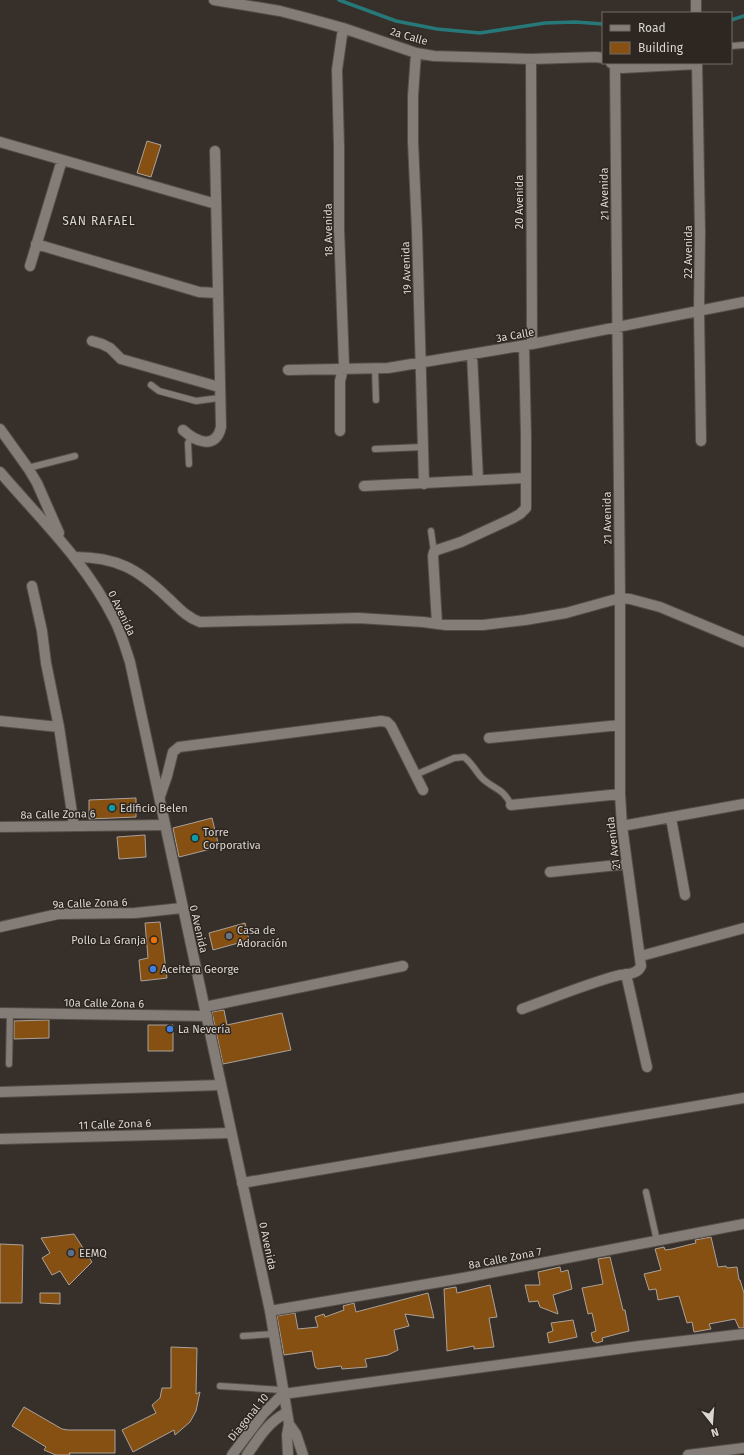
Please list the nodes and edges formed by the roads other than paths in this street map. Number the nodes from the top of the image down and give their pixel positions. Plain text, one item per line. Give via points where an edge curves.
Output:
1 (214, 0) edge
2 (342, 28) junction
3 (744, 45) edge
4 (732, 46) edge
5 (416, 53) junction
6 (602, 58) edge
7 (531, 59) junction
8 (613, 64) edge
9 (682, 64) edge
10 (697, 64) edge
11 (0, 142) edge
12 (215, 151) dead end
13 (62, 160) junction
14 (216, 204) junction
15 (36, 244) junction
16 (30, 266) dead end
17 (217, 293) junction
18 (744, 302) edge
19 (699, 311) junction
20 (618, 328) junction
21 (92, 341) dead end
22 (528, 345) junction
23 (472, 354) junction
24 (421, 362) junction
25 (343, 368) junction
26 (375, 368) junction
27 (288, 370) dead end
28 (151, 386) dead end
29 (219, 387) junction
30 (219, 398) junction
31 (376, 400) dead end
32 (0, 429) edge
33 (182, 430) dead end
34 (340, 431) dead end
35 (194, 438) junction
36 (701, 441) dead end
37 (423, 447) junction
38 (375, 449) dead end
39 (75, 456) dead end
40 (189, 464) dead end
41 (28, 468) junction
42 (0, 472) edge
43 (525, 478) junction
44 (478, 479) junction
45 (424, 484) junction
46 (364, 486) dead end
47 (431, 531) dead end
48 (68, 548) junction
49 (434, 552) junction
50 (75, 557) junction
51 (32, 586) dead end
52 (620, 598) junction
53 (437, 624) junction
54 (744, 639) edge
55 (0, 721) edge
56 (620, 725) junction
57 (59, 727) junction
58 (489, 738) dead end
59 (415, 775) junction
60 (423, 790) dead end
61 (620, 794) junction
62 (160, 796) junction
63 (744, 804) edge
64 (511, 806) joint
65 (671, 818) junction
66 (165, 825) junction
67 (74, 826) junction
68 (622, 826) junction
69 (0, 827) edge
70 (627, 864) junction
71 (550, 872) dead end
72 (685, 896) dead end
73 (182, 908) junction
74 (0, 927) edge
75 (744, 928) edge
76 (641, 956) junction
77 (403, 966) dead end
78 (626, 974) junction
79 (522, 1009) dead end
80 (206, 1012) junction
81 (5, 1013) edge
82 (9, 1064) dead end
83 (647, 1067) dead end
84 (221, 1085) junction
85 (0, 1092) edge
86 (744, 1098) edge
87 (231, 1134) junction
88 (0, 1139) edge
89 (242, 1184) junction
90 (646, 1192) dead end
91 (744, 1224) edge
92 (657, 1241) junction
93 (270, 1311) junction
94 (274, 1334) junction
95 (744, 1334) edge
96 (243, 1336) dead end
97 (220, 1386) dead end
98 (282, 1392) junction
99 (286, 1413) junction
100 (289, 1424) junction
101 (744, 1448) edge
102 (232, 1455) edge
103 (247, 1455) edge
104 (288, 1455) edge
105 (303, 1455) edge
106 (688, 1455) edge

1 - 2 street, 2a Calle via 280,11
2 - 5 street, 2a Calle
2 - 25 street, 18 Avenida via 337,70
3 - 4 lane
5 - 7 street, 2a Calle via 434,56
5 - 24 street, 19 Avenida via 412,96
6 - 7 street, 2a Calle
7 - 22 street, 20 Avenida
8 - 9 street via 622,68
8 - 20 street, 21 Avenida
10 - 19 street, 22 Avenida
11 - 13 street
12 - 14 street
13 - 14 street
13 - 15 street
14 - 17 street
15 - 16 street
15 - 17 street via 199,292
17 - 29 street
18 - 19 street, 3a Calle
19 - 20 street, 3a Calle
19 - 36 street, 22 Avenida
20 - 22 street, 3a Calle
20 - 52 street, 21 Avenida
21 - 29 street via 110,348 121,359
22 - 23 street, 3a Calle
22 - 43 street, 20 Avenida
23 - 24 street, 3a Calle
23 - 44 street
24 - 26 street, 3a Calle
24 - 37 street, 19 Avenida
25 - 26 street, 3a Calle
25 - 27 street, 3a Calle
25 - 34 street, 18 Avenida via 340,381
26 - 31 lane
28 - 30 lane via 159,391 196,401
29 - 30 street
30 - 35 street via 218,437 209,442
32 - 41 street, 0 Avenida
33 - 35 street
35 - 40 lane via 188,443
37 - 38 lane
37 - 45 street, 19 Avenida
39 - 41 lane
41 - 48 street, 0 Avenida
42 - 48 street, 0 Avenida
43 - 44 street
43 - 49 street, 20 Avenida via 524,511 468,539
44 - 45 street
45 - 46 street
47 - 49 lane
48 - 50 street, 0 Avenida
49 - 53 street
50 - 53 street via 105,559 121,564 156,586 184,613 200,622 358,618
50 - 62 street, 0 Avenida via 101,595 121,634 130,662
51 - 57 street
52 - 53 street via 566,613 525,620 483,625
52 - 54 street via 660,606
52 - 56 street, 21 Avenida
55 - 57 street
56 - 58 street
56 - 61 street, 21 Avenida
57 - 67 street
59 - 60 street
59 - 62 street via 391,726 381,721 179,747 171,756 168,776
59 - 64 lane via 454,758 464,757 481,777 503,792
61 - 64 street
61 - 68 street, 21 Avenida
62 - 66 street, 0 Avenida
63 - 65 street
65 - 68 street
65 - 72 street
66 - 67 street, 8a Calle Zona 6
66 - 73 street, 0 Avenida
67 - 69 street, 8a Calle Zona 6
68 - 70 street, 21 Avenida
70 - 71 street
70 - 76 street, 21 Avenida
73 - 74 street, 9a Calle Zona 6 via 135,913 58,914
73 - 80 street, 0 Avenida
75 - 76 street
76 - 78 street, 21 Avenida via 640,969
77 - 80 street, 10a Calle Zona 6
78 - 79 street
78 - 83 street
80 - 81 street, 10a Calle Zona 6
80 - 84 street, 0 Avenida
81 - 82 lane
84 - 85 street
84 - 87 street, 0 Avenida
86 - 89 street
87 - 88 street, 11 Calle Zona 6
87 - 89 street, 0 Avenida
89 - 93 street, 0 Avenida
90 - 92 lane
91 - 92 street, 8a Calle Zona 7
92 - 93 street, 8a Calle Zona 7
93 - 94 street, 0 Avenida
94 - 96 lane
94 - 98 street, 0 Avenida
95 - 98 street
97 - 98 lane
98 - 99 street, 0 Avenida
98 - 102 street, Diagonal 10
99 - 100 street, 0 Avenida
99 - 103 street, Diagonal 10 via 268,1427
100 - 104 street
100 - 105 street via 296,1434
101 - 106 street

